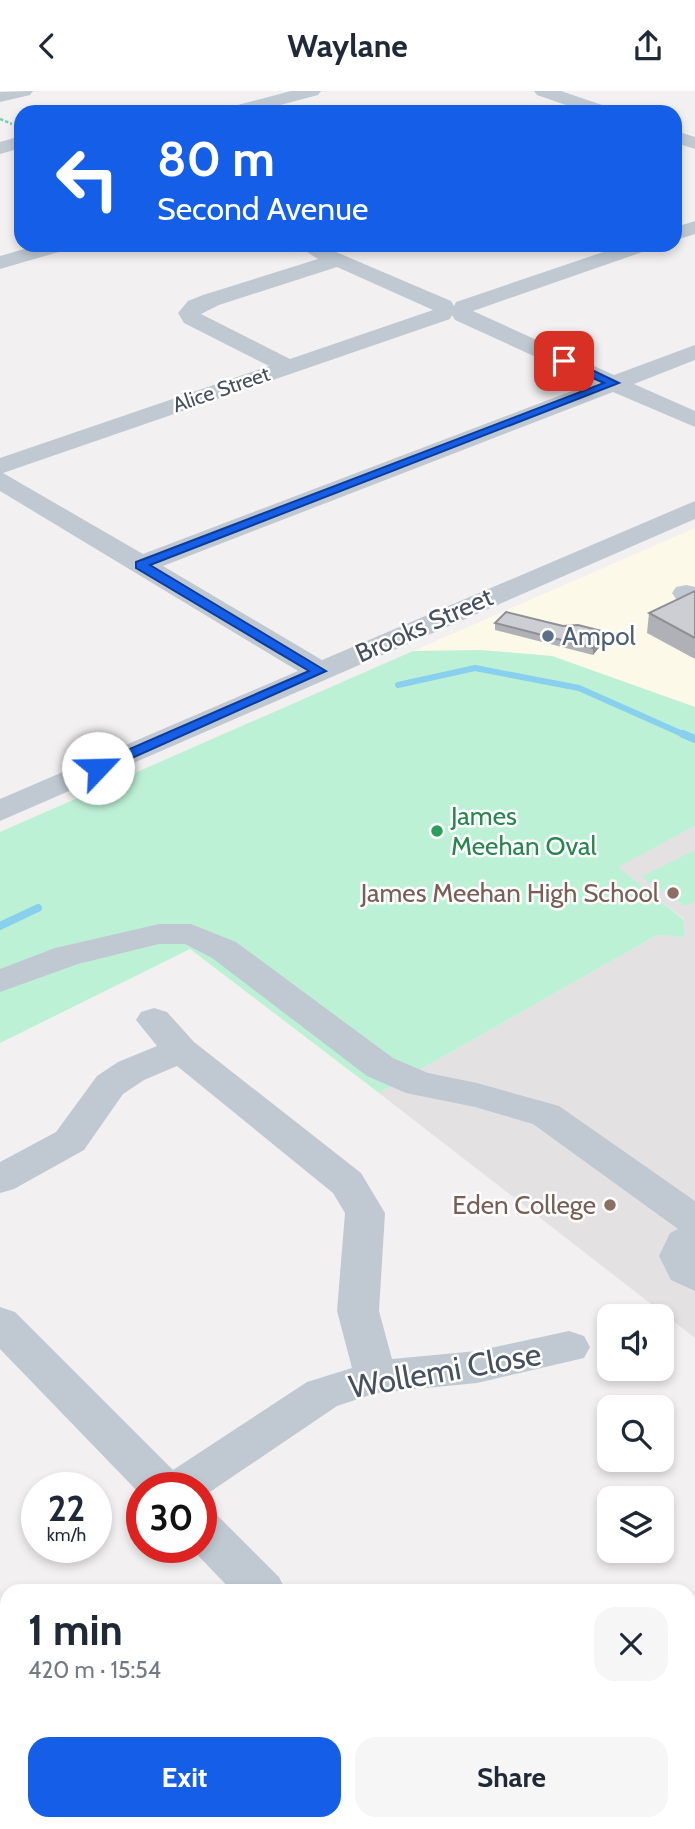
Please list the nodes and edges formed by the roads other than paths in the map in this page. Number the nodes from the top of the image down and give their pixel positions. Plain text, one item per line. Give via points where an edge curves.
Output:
1 (24, 91) edge
2 (313, 91) edge
3 (0, 97) edge
4 (542, 99) edge
5 (260, 105) edge
6 (584, 105) edge
7 (38, 252) edge
8 (320, 252) edge
9 (624, 252) edge
10 (338, 260) junction
11 (0, 263) edge
12 (453, 311) junction
13 (695, 352) edge
14 (287, 366) junction
15 (614, 383) junction
16 (695, 420) edge
17 (0, 466) edge
18 (0, 477) edge
19 (695, 509) edge
20 (140, 565) junction
21 (319, 671) junction
22 (0, 811) edge
23 (0, 981) edge
24 (154, 1020) dead end
25 (181, 1051) junction
26 (0, 1179) edge
27 (695, 1221) edge
28 (695, 1238) edge
29 (695, 1276) edge
30 (0, 1323) edge
31 (569, 1347) dead end
32 (376, 1377) junction
33 (146, 1472) edge
34 (205, 1472) edge
35 (217, 1545) edge
36 (255, 1584) edge

1 - 3 street
2 - 5 street
4 - 6 street
7 - 11 street
8 - 10 street
9 - 12 street, Alice Street
10 - 12 street
10 - 14 street via 211,300 189,313
12 - 14 street, Alice Street
12 - 15 street
13 - 15 street
14 - 17 street, Alice Street
15 - 16 street
15 - 20 street
17 - 18 street via 4,470
18 - 20 street
19 - 21 street, Brooks Street
20 - 21 street
21 - 22 street, Brooks Street
23 - 27 street via 67,956 159,934 191,934 224,950 380,1067 418,1084 546,1115
24 - 25 street
25 - 26 street via 131,1071 110,1085 69,1141
25 - 32 street via 347,1183 365,1213 358,1311
28 - 29 street via 684,1243 679,1256
30 - 33 street
31 - 32 street, Wollemi Close via 477,1367
32 - 34 street, Wollemi Close via 322,1394
35 - 36 street

